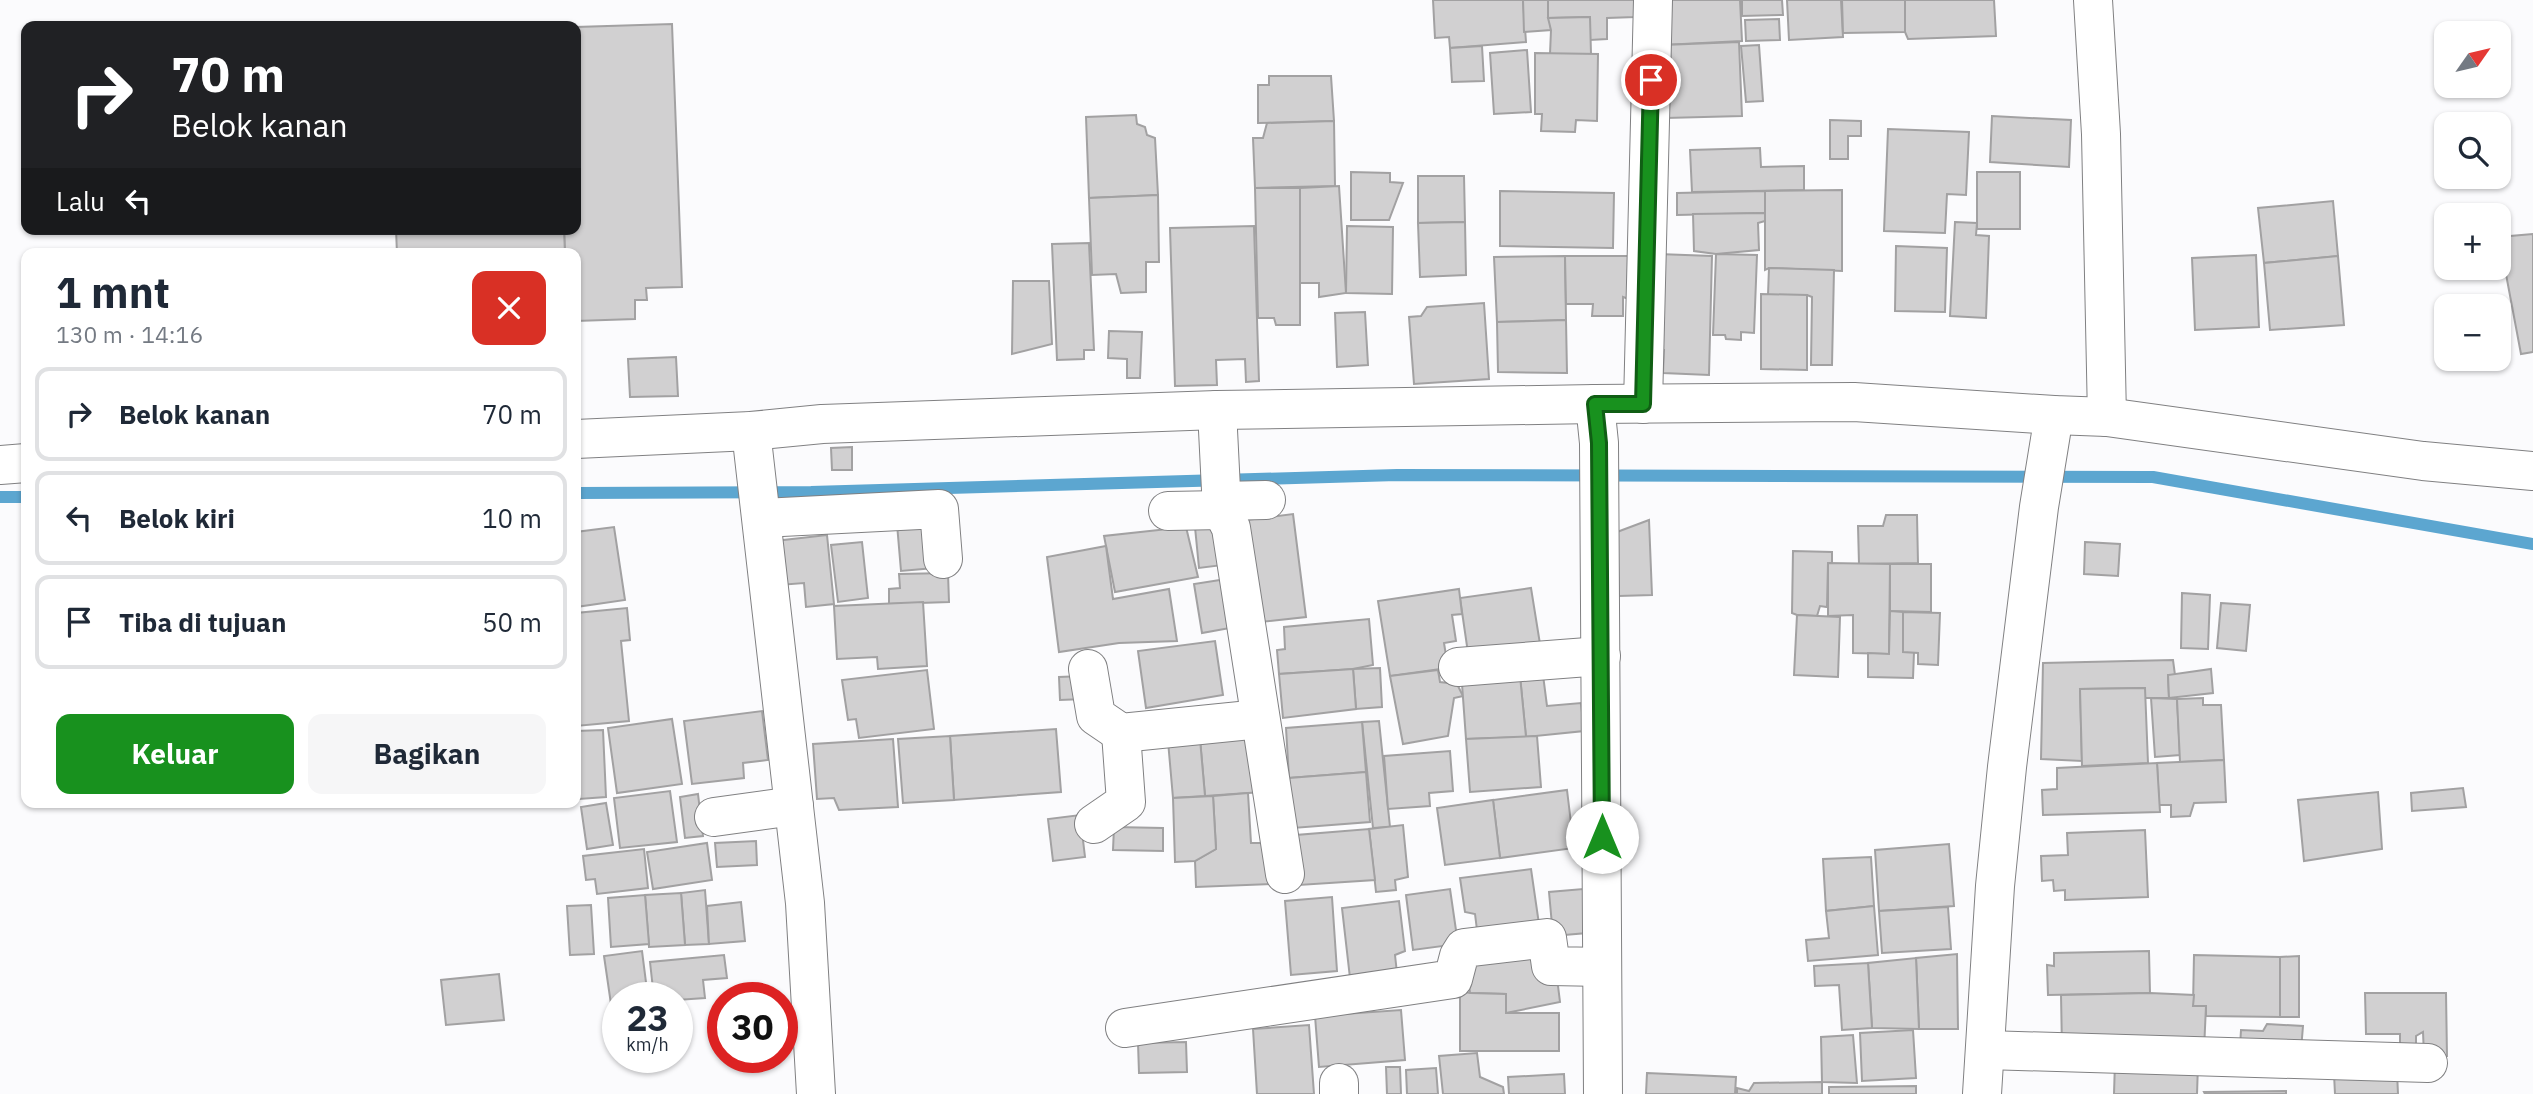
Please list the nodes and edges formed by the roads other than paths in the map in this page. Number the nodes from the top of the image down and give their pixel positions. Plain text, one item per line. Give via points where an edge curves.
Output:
1 (1653, 0) edge
2 (2093, 0) edge
3 (1595, 404) junction
4 (1643, 404) junction
5 (1217, 410) junction
6 (2107, 416) junction
7 (2051, 432) junction
8 (581, 439) edge
9 (752, 443) junction
10 (21, 463) edge
11 (0, 465) edge
12 (2533, 471) edge
13 (1266, 500) dead end
14 (1222, 505) junction
15 (1168, 511) dead end
16 (763, 528) junction
17 (943, 559) dead end
18 (1601, 656) junction
19 (1458, 667) dead end
20 (1088, 669) dead end
21 (1261, 719) junction
22 (1121, 733) junction
23 (794, 806) junction
24 (714, 817) dead end
25 (1094, 824) dead end
26 (1285, 874) dead end
27 (1602, 967) junction
28 (1125, 1028) dead end
29 (1986, 1050) junction
30 (2428, 1063) dead end
31 (816, 1094) edge
32 (1603, 1094) edge
33 (1982, 1094) edge

1 - 4 street
2 - 6 street
3 - 4 street
3 - 5 street
3 - 18 street
4 - 7 street via 1854,402
5 - 9 street via 822,424
5 - 14 street
6 - 7 street
6 - 12 street via 2423,461
7 - 29 street via 1995,886
8 - 9 street
9 - 16 street
10 - 11 street
13 - 14 street
14 - 15 street
14 - 21 street via 1231,528
16 - 17 street via 939,509
16 - 23 street
18 - 19 street
18 - 27 street
20 - 22 street via 1096,716
21 - 22 street
21 - 26 street
22 - 25 street via 1126,802
23 - 24 street
23 - 31 street via 806,903
27 - 28 street via 1551,966 1547,939 1464,948 1453,979
27 - 32 street
29 - 30 street
29 - 33 street

